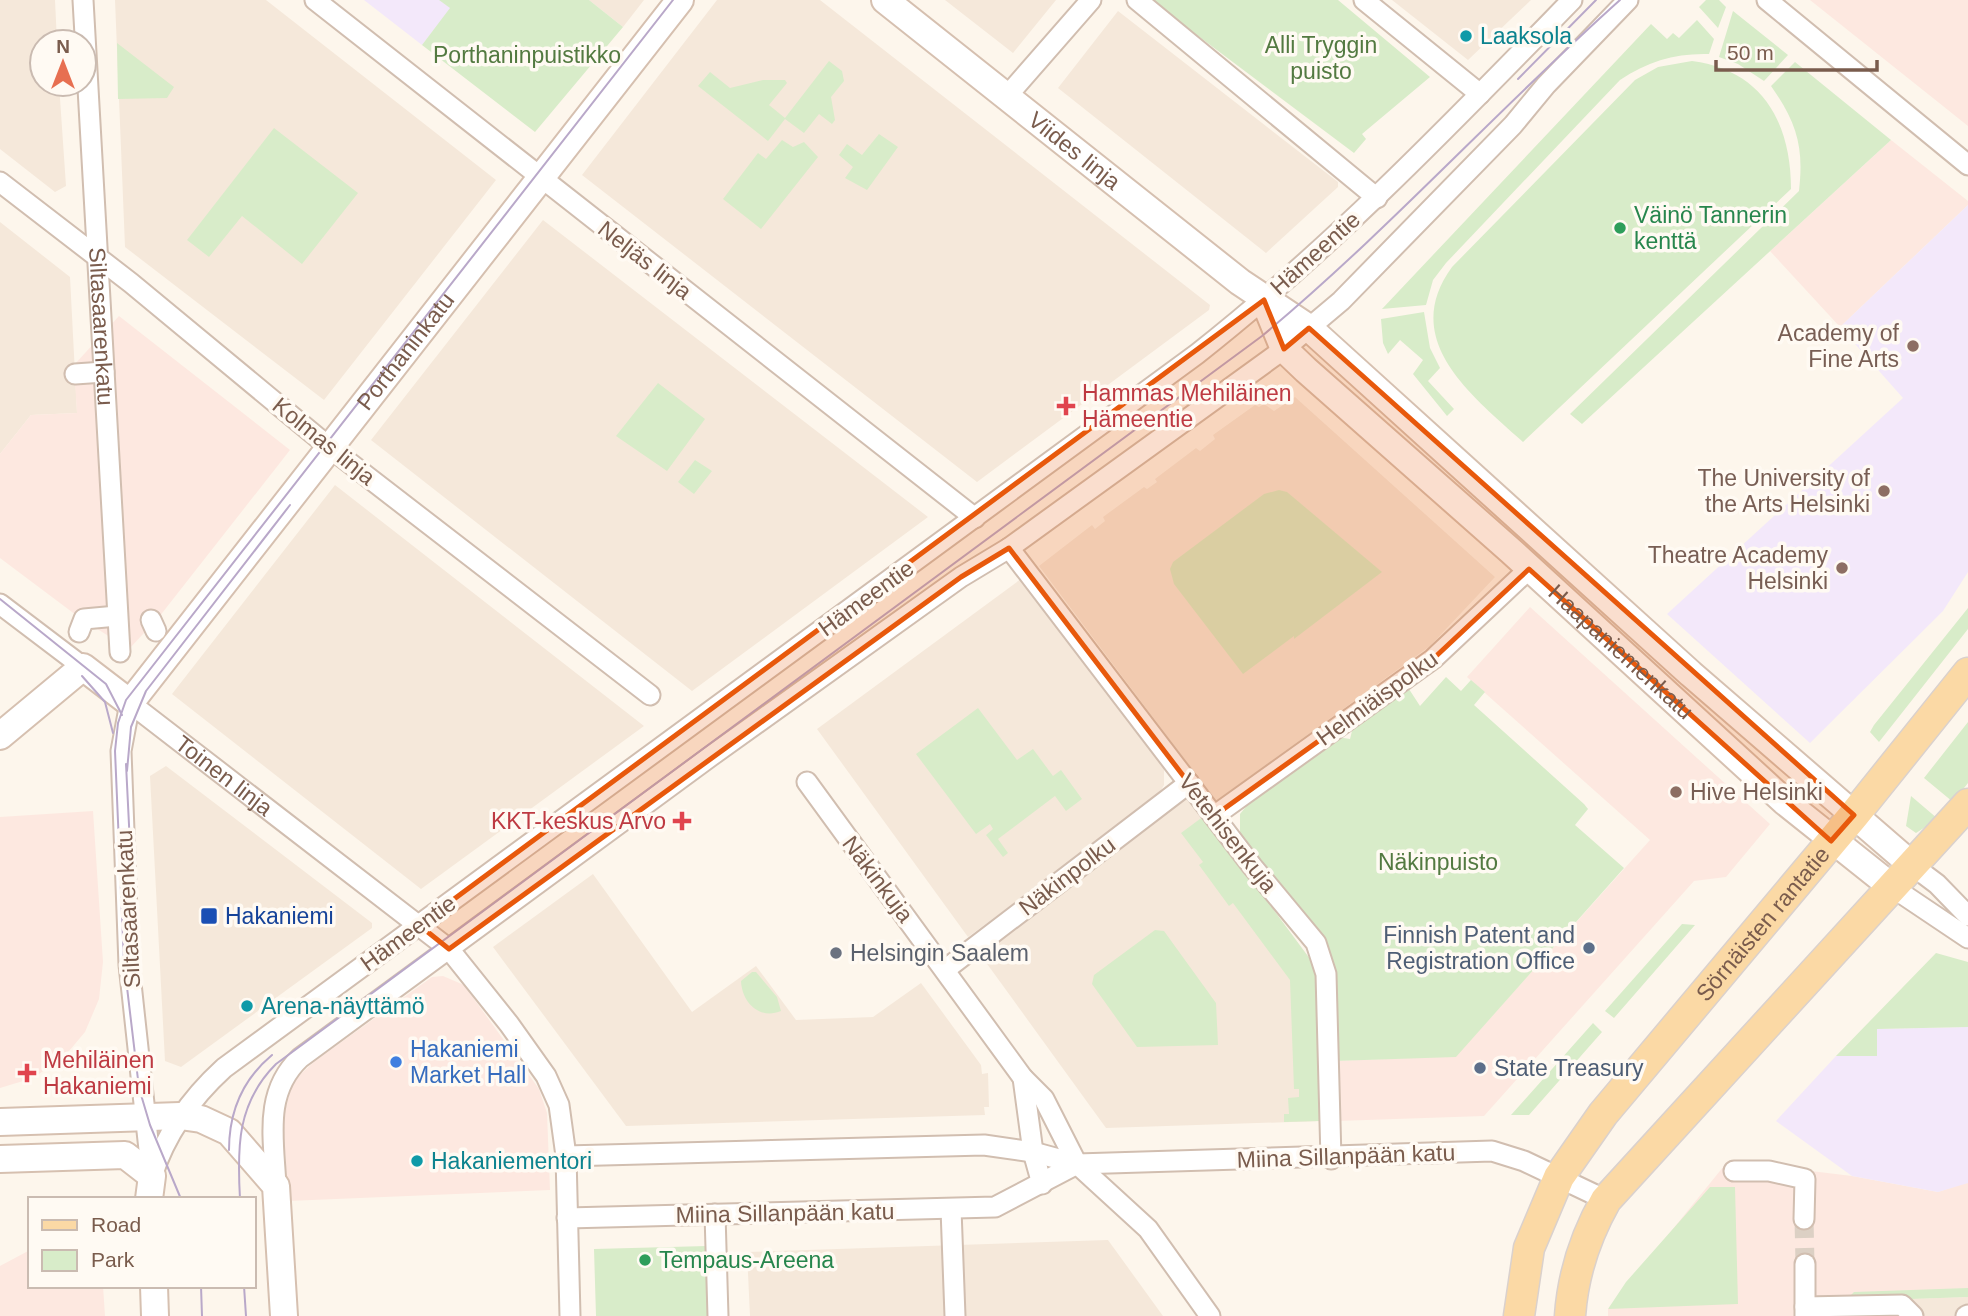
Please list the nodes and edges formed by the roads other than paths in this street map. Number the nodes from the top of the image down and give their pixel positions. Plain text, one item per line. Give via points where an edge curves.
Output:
1 (82, 0) edge
2 (315, 0) edge
3 (680, 0) edge
4 (885, 0) edge
5 (1091, 0) edge
6 (1137, 0) edge
7 (1364, 0) edge
8 (1572, 0) edge
9 (1628, 0) edge
10 (1767, 0) edge
11 (1480, 94) junction
12 (1007, 96) junction
13 (1968, 165) edge
14 (540, 178) junction
15 (0, 182) edge
16 (1377, 198) junction
17 (97, 257) junction
18 (1264, 300) junction
19 (1310, 328) junction
20 (1284, 349) junction
21 (105, 379) junction
22 (75, 380) dead end
23 (329, 447) junction
24 (975, 518) junction
25 (1009, 548) junction
26 (1529, 569) junction
27 (0, 604) edge
28 (117, 616) junction
29 (79, 632) dead end
30 (120, 652) dead end
31 (83, 667) junction
32 (1968, 673) edge
33 (650, 695) dead end
34 (130, 702) junction
35 (0, 736) edge
36 (807, 782) dead end
37 (1189, 783) junction
38 (1968, 804) edge
39 (1854, 815) junction
40 (1214, 816) junction
41 (1831, 841) junction
42 (1252, 866) junction
43 (1913, 866) junction
44 (1272, 867) dead end
45 (1892, 887) junction
46 (1968, 916) edge
47 (419, 925) junction
48 (1968, 938) edge
49 (449, 949) junction
50 (946, 968) junction
51 (1023, 1078) junction
52 (180, 1116) junction
53 (147, 1117) junction
54 (0, 1122) edge
55 (1033, 1152) junction
56 (566, 1156) junction
57 (0, 1159) edge
58 (1331, 1159) junction
59 (1077, 1164) junction
60 (1734, 1171) dead end
61 (1559, 1177) junction
62 (1042, 1184) junction
63 (276, 1186) junction
64 (151, 1188) edge
65 (1606, 1200) junction
66 (951, 1209) junction
67 (715, 1214) junction
68 (567, 1218) junction
69 (1804, 1219) tunnel mouth
70 (1805, 1264) tunnel mouth
71 (153, 1288) edge
72 (1805, 1312) edge
73 (155, 1316) edge
74 (284, 1316) edge
75 (570, 1316) edge
76 (719, 1316) edge
77 (955, 1316) edge
78 (1210, 1316) edge
79 (1519, 1316) edge
80 (1570, 1316) edge
81 (1913, 1316) edge

1 - 17 street, Siltasaarenkatu
2 - 14 street, Neljäs linja
3 - 14 main road, Porthaninkatu
4 - 12 main road, Viides linja
5 - 12 street
6 - 16 street
7 - 11 street
8 - 11 street, Hämeentie
9 - 19 street, Hämeentie via 1436,204
10 - 13 street
11 - 16 street, Hämeentie
12 - 18 main road, Viides linja
14 - 23 main road, Porthaninkatu
14 - 24 street, Neljäs linja
15 - 17 street, Kolmas linja
16 - 18 street, Hämeentie
17 - 21 street, Siltasaarenkatu
17 - 23 street, Kolmas linja
18 - 19 main road, Viides linja
18 - 20 main road, Viides linja
18 - 24 street, Hämeentie
19 - 20 street, Hämeentie
19 - 39 main road, Haapaniemenkatu via 1701,683
20 - 25 street, Hämeentie
20 - 26 main road, Haapaniemenkatu
21 - 22 street
21 - 28 street, Siltasaarenkatu
23 - 33 street, Kolmas linja
23 - 34 main road, Porthaninkatu
24 - 47 street, Hämeentie
25 - 37 street, Vetehisenkuja
25 - 49 street, Hämeentie via 961,578
26 - 40 street, Helmiäispolku via 1433,659
26 - 41 main road, Haapaniemenkatu
27 - 31 street, Toinen linja
28 - 29 street via 84,620
28 - 30 street, Siltasaarenkatu
31 - 34 main road, Toinen linja
31 - 35 main road
32 - 39 main road, Sörnäisten rantatie
34 - 47 street, Toinen linja
34 - 53 street, Siltasaarenkatu via 121,763 130,965
36 - 50 street, Näkinkuja
37 - 40 street, Vetehisenkuja
37 - 50 street, Näkinpolku
38 - 43 main road
39 - 41 main road, Sörnäisten rantatie
39 - 43 main road, Haapaniemenkatu
40 - 42 street, Vetehisenkuja
41 - 45 main road, Haapaniemenkatu
41 - 61 main road, Sörnäisten rantatie via 1603,1114
42 - 44 street
42 - 58 street, Vetehisenkuja via 1316,943 1326,974
43 - 45 main road
43 - 46 street, Haapaniemenkatu
45 - 48 street, Haapaniemenkatu
45 - 65 main road
47 - 49 street, Toinen linja
47 - 52 street, Hämeentie via 224,1068
49 - 56 street, Toinen linja via 553,1088
49 - 63 street, Hämeentie via 300,1058 281,1080 273,1113
50 - 51 street, Näkinkuja
51 - 55 street, Näkinkuja
51 - 59 street, Näkinkuja via 1044,1099
52 - 53 main road
52 - 63 main road via 201,1119 229,1132
52 - 64 street, Hämeentie via 161,1151
53 - 54 main road
53 - 64 street, Siltasaarenkatu
55 - 56 street, Miina Sillanpään katu via 984,1145
55 - 59 street, Miina Sillanpään katu
55 - 62 street, Näkinkuja
56 - 68 street, Toinen linja
57 - 64 main road via 125,1155
58 - 59 street, Miina Sillanpään katu
58 - 61 street, Miina Sillanpään katu via 1402,1152 1492,1152
59 - 62 street, Miina Sillanpään katu
59 - 78 street, Näkinkuja via 1148,1230
60 - 69 street via 1769,1171 1805,1179
61 - 65 street, Miina Sillanpään katu
61 - 79 main road, Sörnäisten rantatie via 1529,1248
62 - 66 street, Miina Sillanpään katu via 995,1207
63 - 74 main road
65 - 80 main road via 1580,1257
66 - 67 street, Miina Sillanpään katu
66 - 77 street
67 - 68 street, Miina Sillanpään katu
67 - 76 street
68 - 75 street, Toinen linja
70 - 72 street
71 - 73 main road
72 - 81 street via 1902,1305

